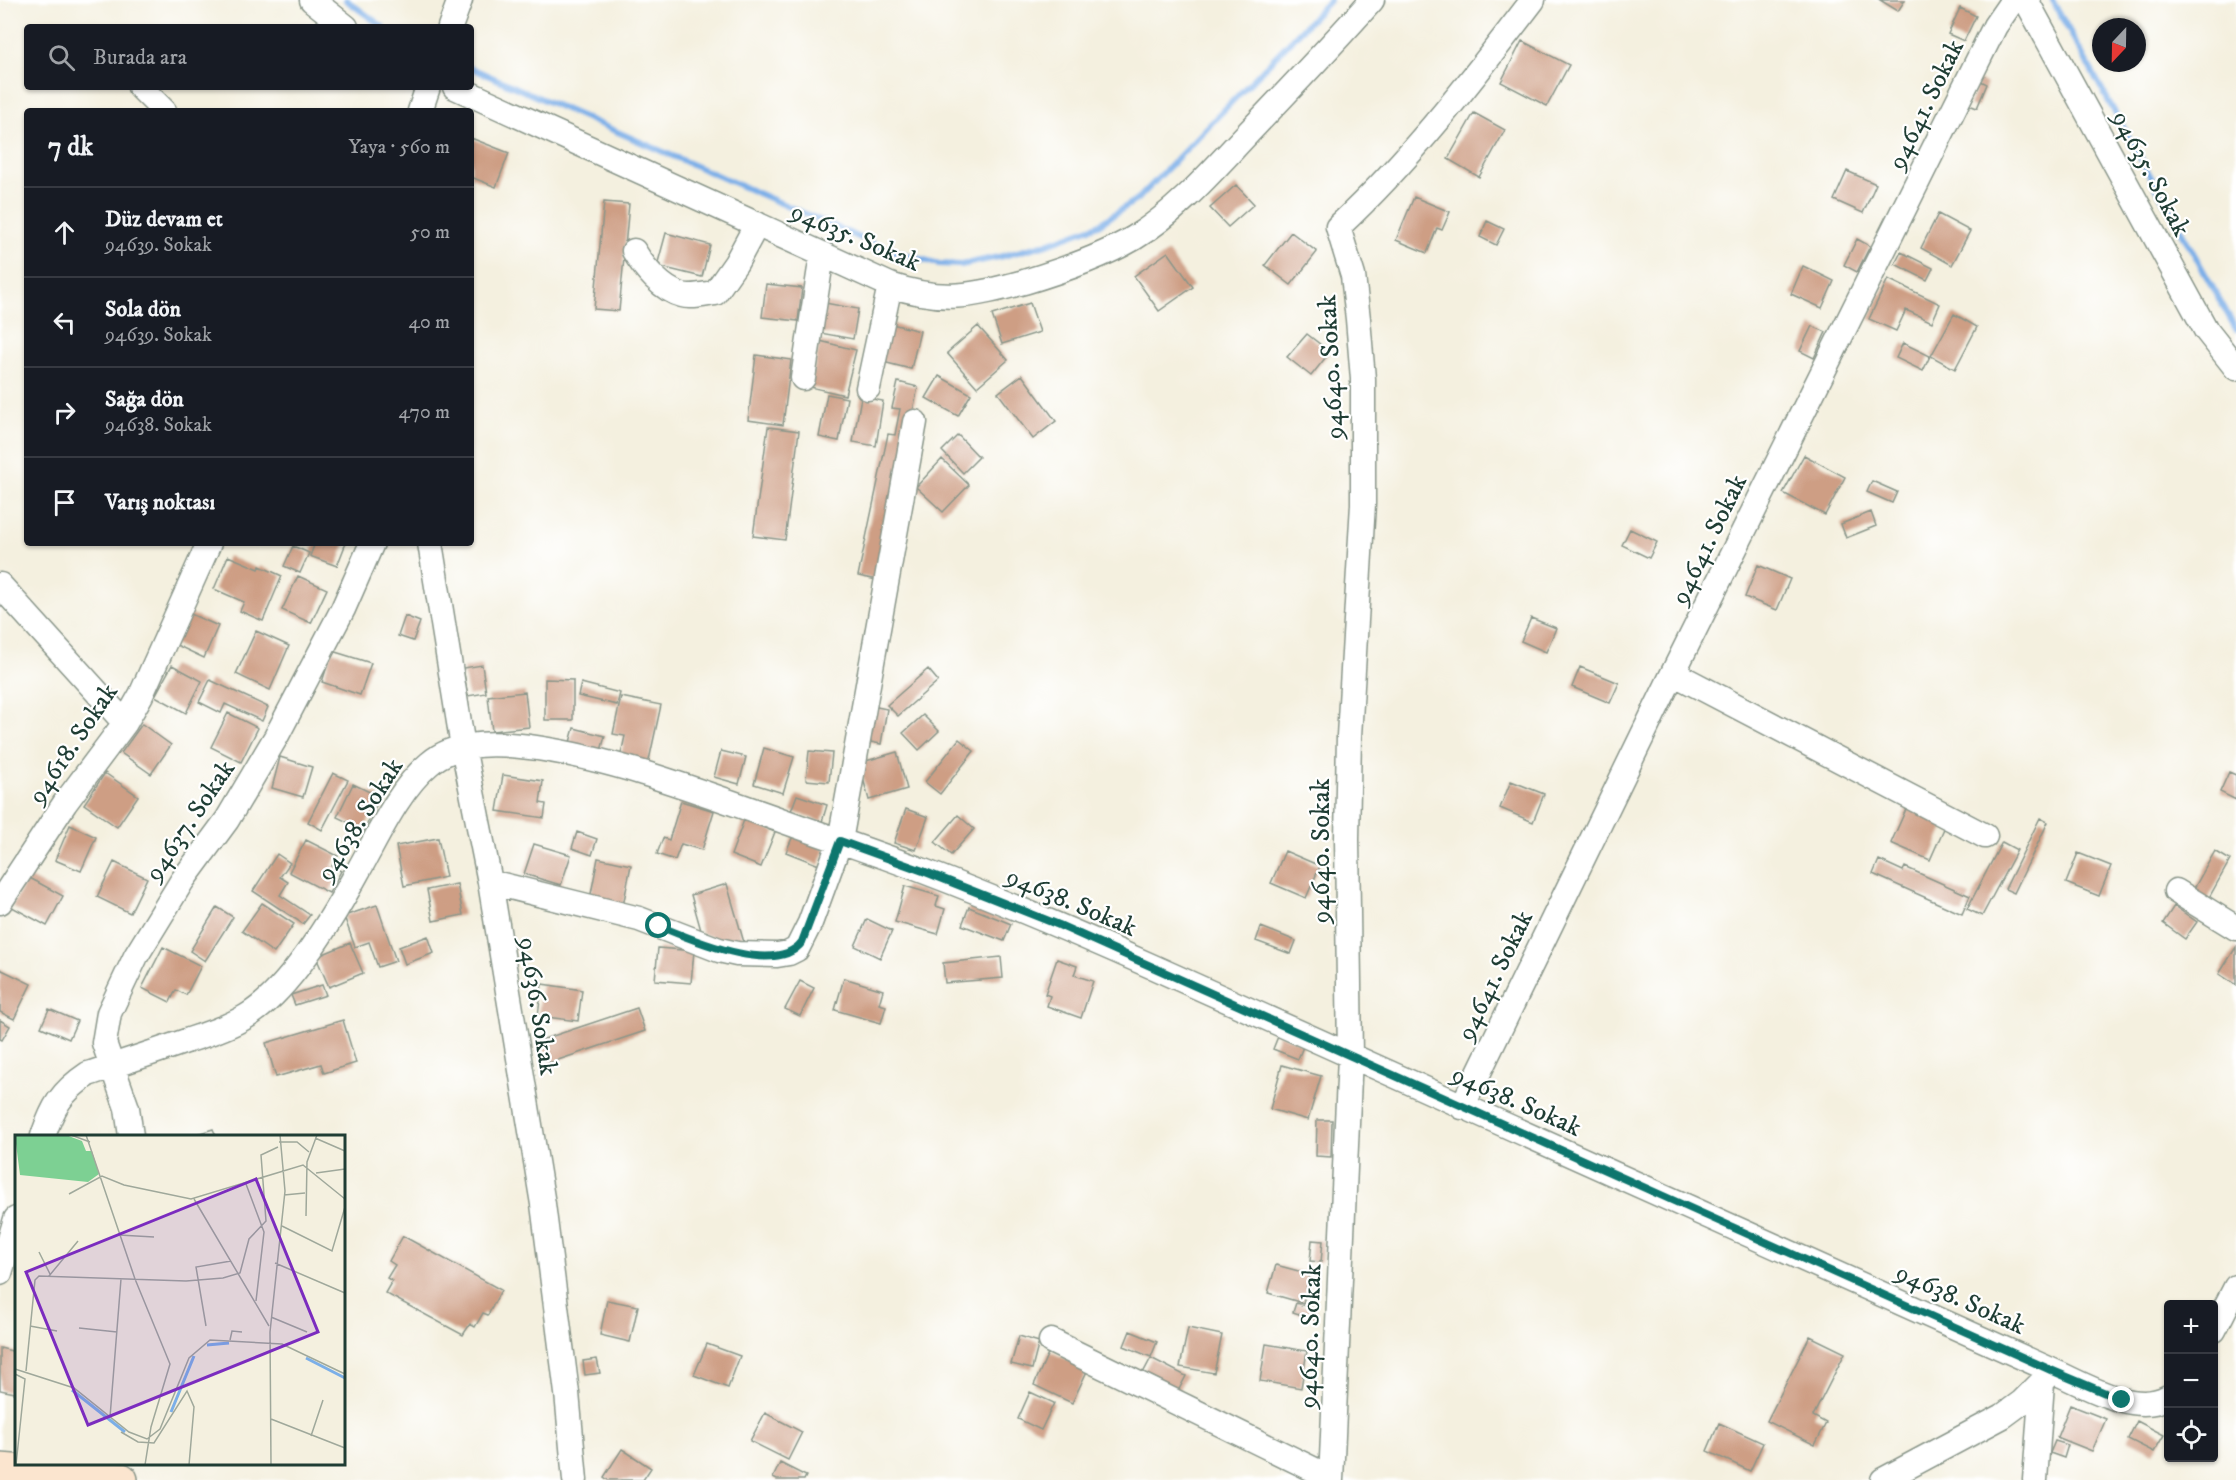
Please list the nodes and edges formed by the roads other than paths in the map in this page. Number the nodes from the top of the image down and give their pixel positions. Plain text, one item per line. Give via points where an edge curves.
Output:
1 (312, 0) edge
2 (460, 0) edge
3 (1372, 0) edge
4 (1533, 0) edge
5 (2013, 0) edge
6 (2026, 0) edge
7 (342, 24) edge
8 (451, 24) edge
9 (143, 90) edge
10 (427, 90) edge
11 (462, 90) edge
12 (161, 108) edge
13 (421, 108) edge
14 (757, 224) junction
15 (634, 251) dead end
16 (822, 255) junction
17 (890, 285) junction
18 (2236, 368) edge
19 (803, 378) dead end
20 (868, 388) dead end
21 (915, 422) dead end
22 (208, 546) edge
23 (371, 546) edge
24 (430, 546) edge
25 (0, 585) edge
26 (1673, 673) junction
27 (125, 723) junction
28 (464, 747) junction
29 (1985, 836) dead end
30 (840, 841) junction
31 (490, 882) junction
32 (2176, 891) dead end
33 (0, 902) edge
34 (2236, 928) edge
35 (1350, 1056) junction
36 (112, 1066) junction
37 (1462, 1107) junction
38 (44, 1135) edge
39 (131, 1135) edge
40 (15, 1222) edge
41 (0, 1273) edge
42 (2236, 1287) edge
43 (2218, 1322) edge
44 (1051, 1341) dead end
45 (2047, 1377) junction
46 (2164, 1400) edge
47 (0, 1470) edge
48 (109, 1474) edge
49 (1331, 1479) edge
50 (575, 1480) edge
51 (1883, 1480) edge
52 (2035, 1480) edge

1 - 7 street
2 - 8 street
3 - 17 street, 94635. Sokak via 1202,182 1134,238 1052,274 980,294 927,296
4 - 35 street, 94640. Sokak via 1415,148 1338,227 1353,276 1363,379 1363,504 1347,839
5 - 26 street, 94641. Sokak via 1995,26
6 - 18 street, 94635. Sokak via 2206,330
9 - 12 street
10 - 13 street
11 - 14 street, 94635. Sokak
14 - 15 street via 715,293 683,296 658,281
14 - 16 street, 94635. Sokak
16 - 17 street, 94635. Sokak
16 - 19 street
17 - 20 street
21 - 30 street
22 - 27 street, 94618. Sokak
23 - 36 street, 94637. Sokak via 343,609 276,737 122,983 105,1030 104,1043
24 - 28 street, 94636. Sokak
25 - 27 street
26 - 29 street
26 - 37 street, 94641. Sokak
27 - 33 street, 94618. Sokak via 65,803
28 - 30 street, 94638. Sokak via 539,748 608,764
28 - 31 street, 94636. Sokak
28 - 36 street, 94638. Sokak via 431,761 418,774 316,939 263,1005 218,1030
30 - 31 street via 802,942 797,949 777,955 719,950 639,919
30 - 35 street, 94638. Sokak via 1059,925
31 - 50 street, 94636. Sokak via 543,1204
32 - 34 street
35 - 37 street, 94638. Sokak
35 - 49 street, 94640. Sokak
36 - 38 street, 94638. Sokak via 71,1085 59,1099
36 - 39 street, 94637. Sokak via 127,1108
37 - 45 street, 94638. Sokak via 1849,1278
40 - 41 street
42 - 43 street
44 - 49 street, 94640. Sokak
45 - 46 street, 94638. Sokak via 2139,1404
45 - 51 street via 2003,1416
45 - 52 street
47 - 48 street

